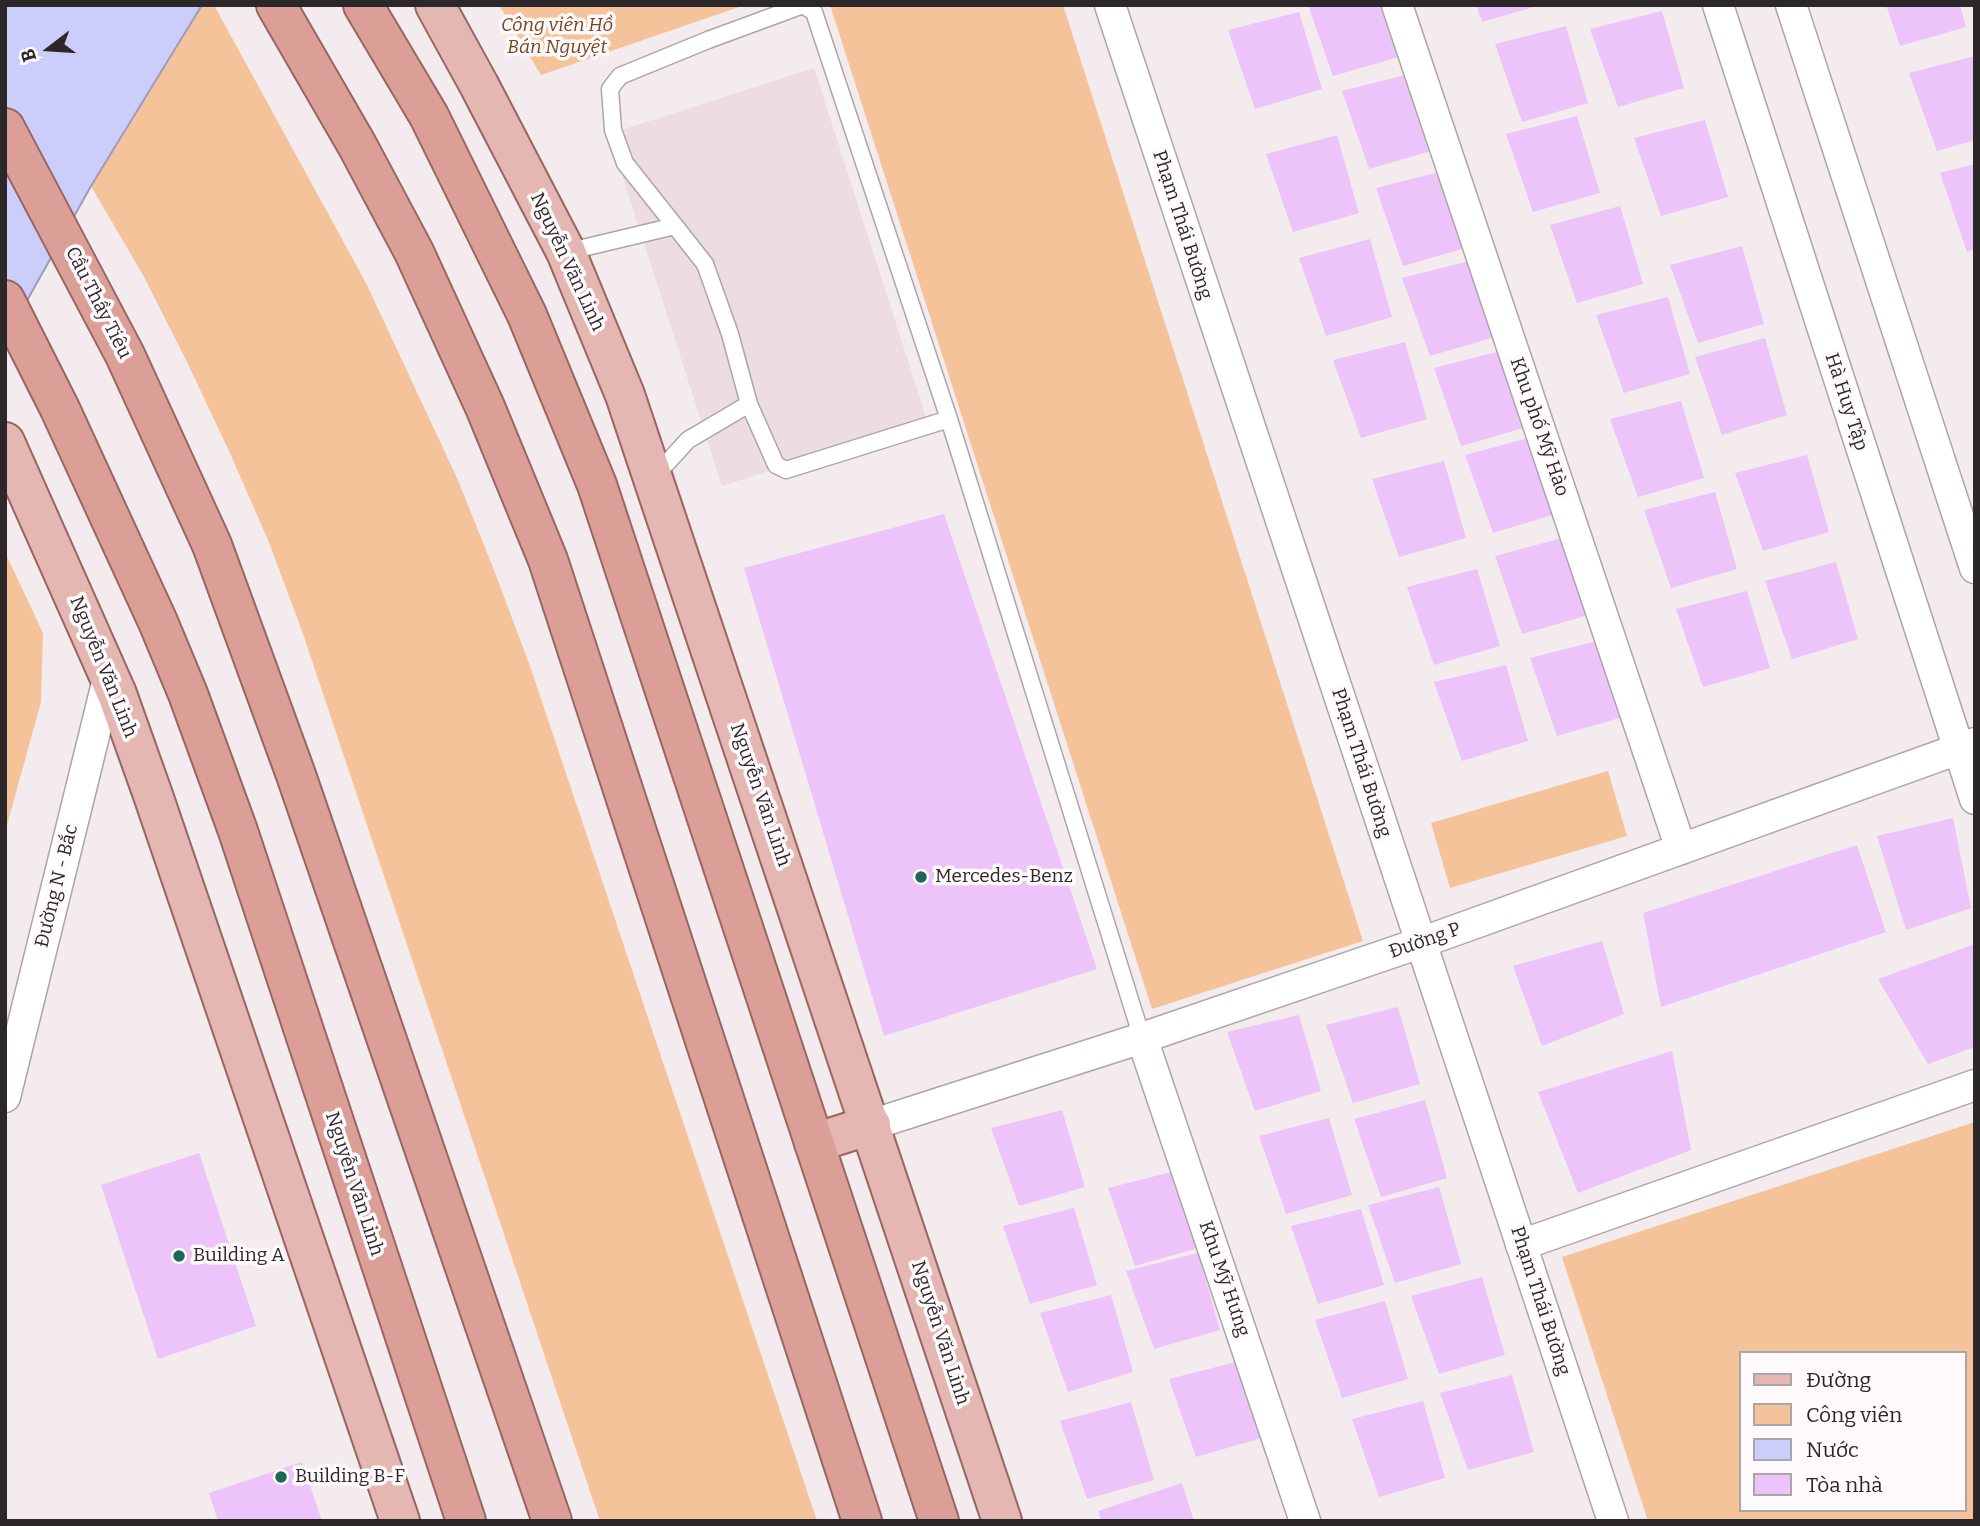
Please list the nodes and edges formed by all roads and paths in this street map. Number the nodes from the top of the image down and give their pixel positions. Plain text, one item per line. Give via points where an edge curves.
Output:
1 (276, 5) edge
2 (363, 5) edge
3 (435, 5) edge
4 (803, 5) edge
5 (1110, 5) edge
6 (1397, 5) edge
7 (1718, 5) edge
8 (1791, 5) edge
9 (5, 128) edge
10 (675, 226) junction
11 (566, 252) junction
12 (5, 300) edge
13 (749, 404) junction
14 (949, 419) junction
15 (5, 442) edge
16 (653, 477) junction
17 (1975, 568) edge
18 (109, 675) junction
19 (1967, 746) edge
20 (1975, 799) edge
21 (1681, 849) junction
22 (1420, 943) junction
23 (1142, 1038) junction
24 (1975, 1084) edge
25 (5, 1097) edge
26 (871, 1125) junction
27 (814, 1143) junction
28 (1521, 1245) junction
29 (400, 1521) edge
30 (466, 1521) edge
31 (552, 1521) edge
32 (862, 1521) edge
33 (939, 1521) edge
34 (1002, 1521) edge
35 (1305, 1521) edge
36 (1613, 1521) edge

1 - 32 highway via 414,252 548,560
2 - 27 highway via 429,116 527,315 597,485
3 - 11 main road, Nguyễn Văn Linh
4 - 10 lane via 620,76 610,89 613,130 625,163
4 - 14 lane via 814,12
5 - 22 street, Phạm Thái Bường
6 - 21 street, Khu phố Mỹ Hào
7 - 19 street, Hà Huy Tập
8 - 17 street
9 - 31 highway, Cầu Thầy Tiêu via 125,355 236,608
10 - 11 lane
10 - 13 lane via 705,264
11 - 16 main road, Nguyễn Văn Linh
12 - 30 highway, Nguyễn Văn Linh via 188,694 238,831
13 - 14 lane via 776,465 786,470
13 - 16 lane via 688,440
14 - 23 lane
15 - 18 main road, Nguyễn Văn Linh
16 - 26 main road, Nguyễn Văn Linh
18 - 25 street, Đường N - Bắc
18 - 29 main road, Nguyễn Văn Linh
19 - 20 street, Hà Huy Tập
19 - 21 street, Đường P
21 - 22 street, Đường P
22 - 23 street, Đường P
22 - 28 street, Phạm Thái Bường
23 - 26 street, Đường P
23 - 35 street, Khu Mỹ Hưng
24 - 28 street
26 - 27 main road
26 - 34 main road, Nguyễn Văn Linh
27 - 33 highway
28 - 36 street, Phạm Thái Bường

